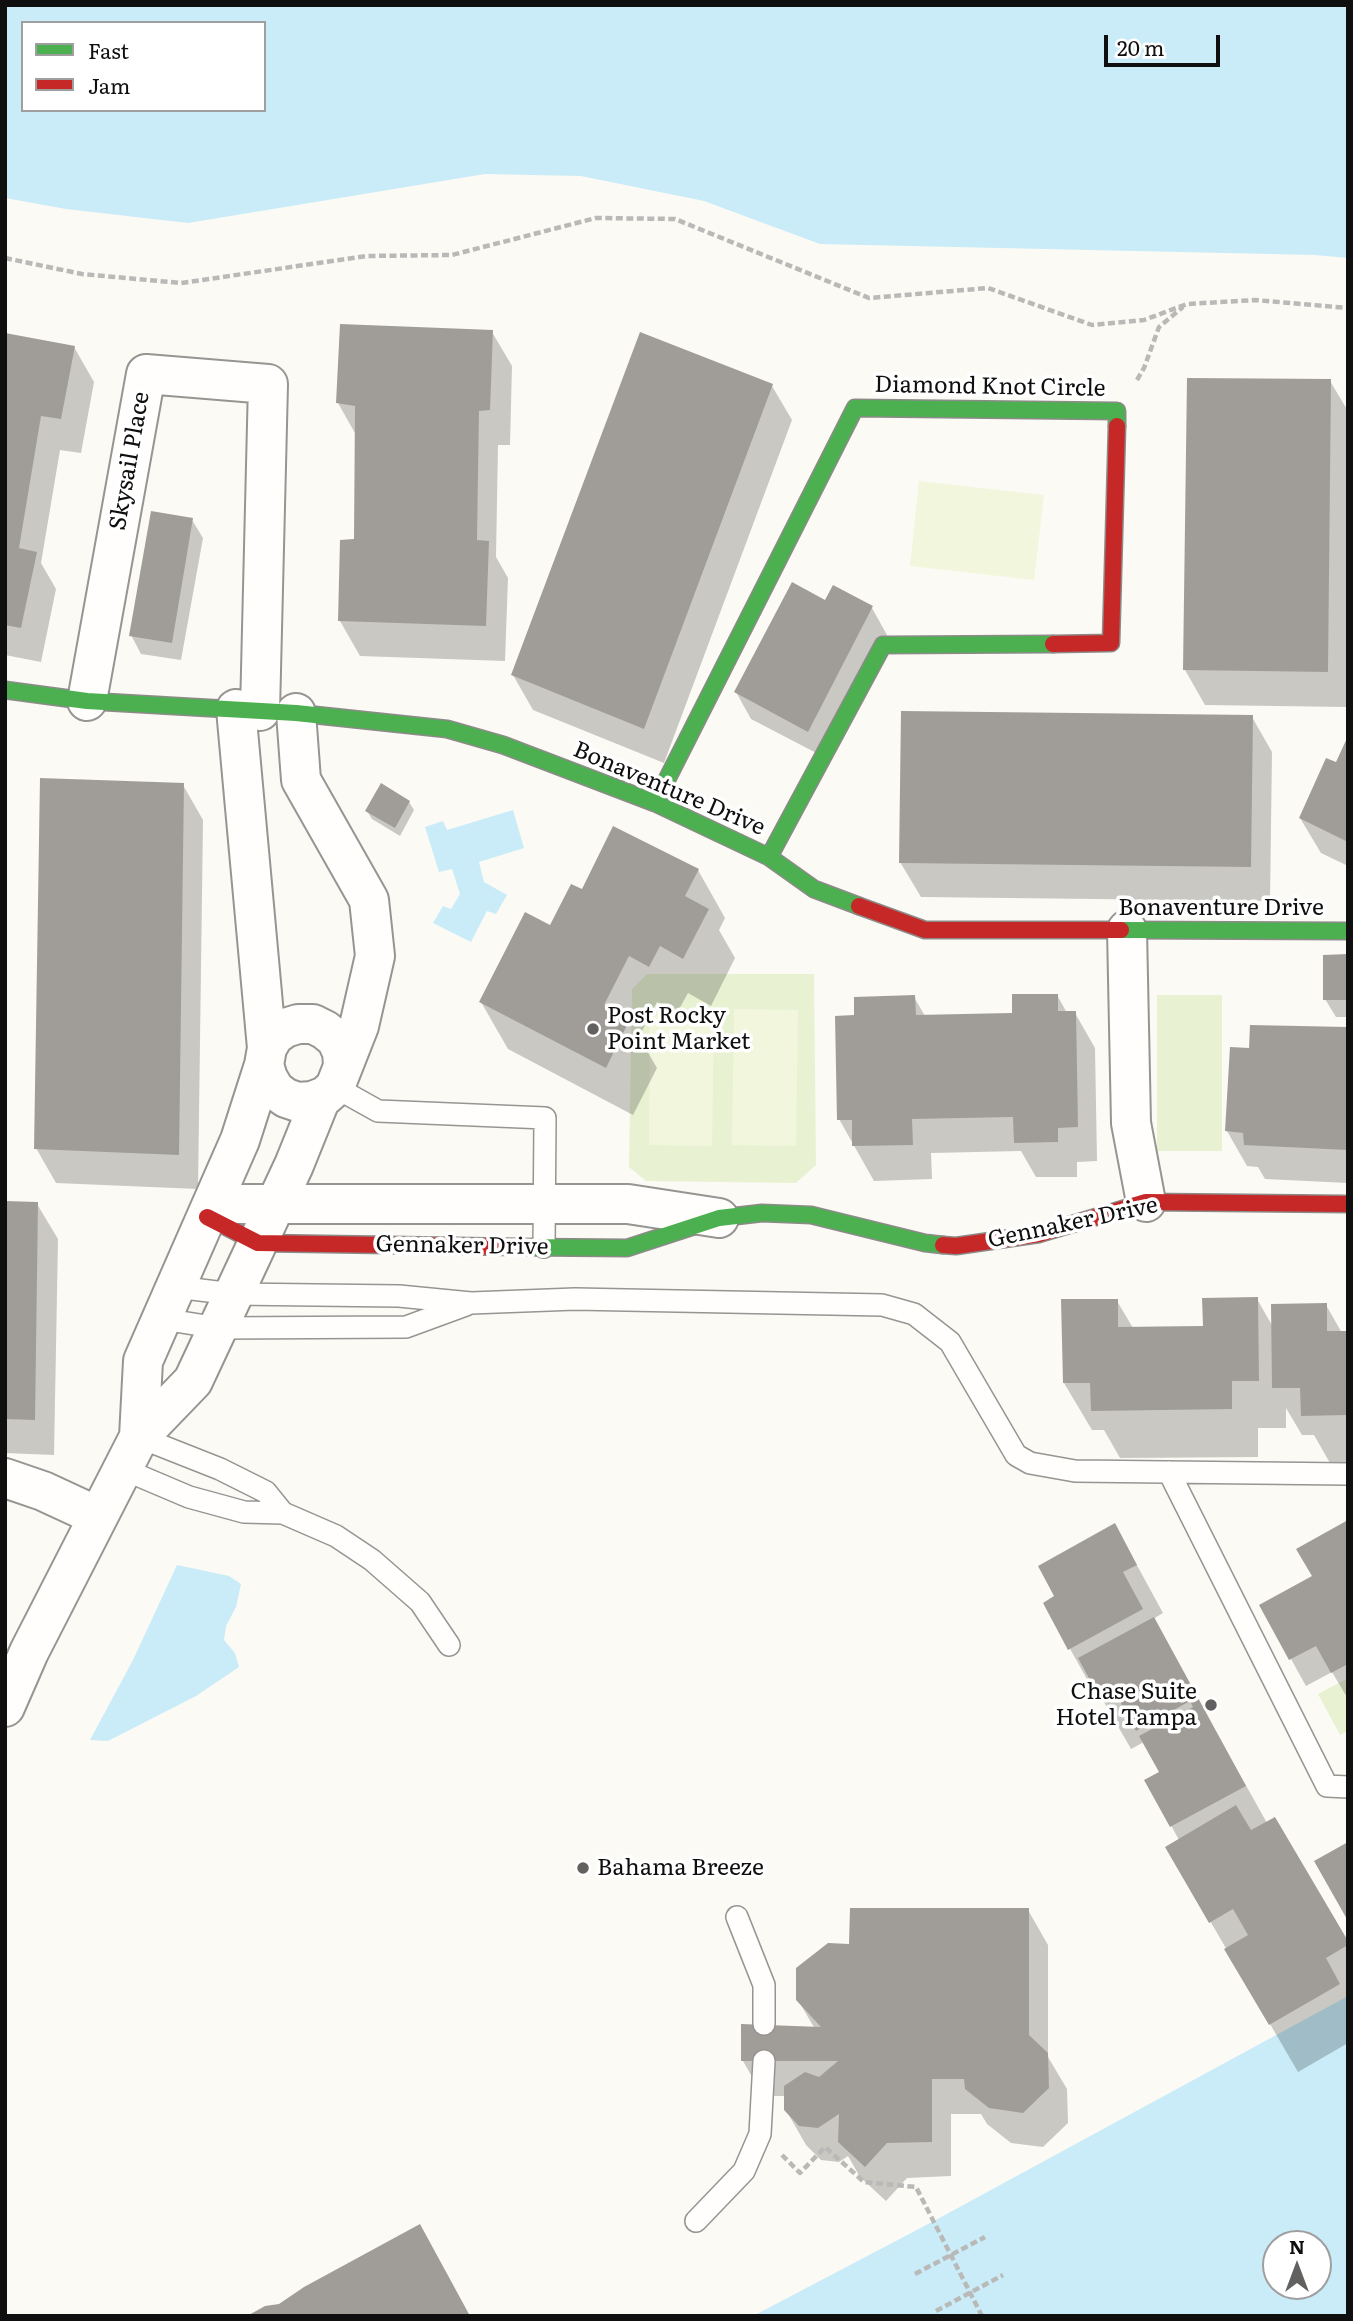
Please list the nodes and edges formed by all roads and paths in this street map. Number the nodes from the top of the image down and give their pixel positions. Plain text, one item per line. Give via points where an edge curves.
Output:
1 (5, 258) edge
2 (1187, 304) junction
3 (1348, 308) edge
4 (1117, 411) junction
5 (5, 690) edge
6 (87, 701) junction
7 (264, 711) junction
8 (655, 803) junction
9 (769, 857) junction
10 (1127, 930) junction
11 (1348, 931) edge
12 (266, 1056) junction
13 (333, 1083) junction
14 (1146, 1202) junction
15 (275, 1204) junction
16 (544, 1204) junction
17 (1348, 1205) edge
18 (210, 1211) junction
19 (719, 1218) junction
20 (258, 1243) junction
21 (544, 1247) junction
22 (169, 1303) junction
23 (471, 1303) junction
24 (226, 1311) junction
25 (131, 1453) junction
26 (1169, 1472) junction
27 (1348, 1474) edge
28 (5, 1478) edge
29 (284, 1513) junction
30 (97, 1516) junction
31 (17, 1645) edge
32 (449, 1645) dead end
33 (5, 1707) edge
34 (1348, 1787) edge
35 (737, 1917) dead end
36 (764, 2024) dead end
37 (764, 2062) dead end
38 (760, 2134) junction
39 (696, 2221) dead end
40 (985, 2237) dead end
41 (950, 2256) junction
42 (915, 2274) dead end
43 (1003, 2275) dead end
44 (970, 2293) junction
45 (936, 2311) dead end
46 (982, 2316) edge

1 - 2 path via 82,274 181,283 367,256 452,254 596,218 675,219 869,298 988,288 1091,325 1144,320
2 - 3 path via 1255,300
2 - 4 path via 1159,327 1144,368
4 - 8 street, Diamond Knot Circle via 855,408
4 - 9 street, Diamond Knot Circle via 1111,643 883,645
5 - 6 street, Bonaventure Drive
6 - 7 street, Bonaventure Drive
6 - 7 street, Skysail Place via 146,374 268,384
7 - 8 street, Bonaventure Drive via 447,729 503,745
7 - 12 street
7 - 13 street via 369,900 375,956 359,1026
8 - 9 street, Bonaventure Drive
9 - 10 street, Bonaventure Drive via 814,889 925,930
10 - 11 street, Bonaventure Drive
10 - 14 street via 1131,1123
12 - 13 street via 268,1079 286,1098 312,1101
12 - 13 street via 274,1036 285,1028 313,1024 336,1040 342,1052
12 - 18 street via 240,1140
13 - 15 street
13 - 16 lane via 378,1111 545,1118
14 - 17 street, Gennaker Drive
14 - 19 street, Gennaker Drive via 1039,1234 956,1247 811,1215 762,1213
15 - 16 street, Gennaker Drive
15 - 18 street, Gennaker Drive
15 - 20 street
16 - 19 street, Gennaker Drive via 628,1204
16 - 21 lane
18 - 20 street, Gennaker Drive
18 - 22 street
19 - 21 street, Gennaker Drive via 627,1248
20 - 21 street, Gennaker Drive
20 - 24 street
22 - 24 lane
22 - 24 lane
22 - 25 street via 143,1362
23 - 24 lane via 399,1296
23 - 24 lane via 406,1327
23 - 26 lane via 575,1299 882,1305 914,1314 950,1342 1016,1455 1030,1463 1074,1471
24 - 25 street via 193,1381
25 - 29 lane via 220,1469 266,1492
25 - 29 lane via 189,1497 244,1512
25 - 30 street
26 - 27 lane
26 - 34 lane via 1327,1786
28 - 30 street
29 - 32 lane via 336,1536 372,1560 419,1602
30 - 31 street
31 - 33 street
35 - 36 lane via 764,1985
37 - 38 lane
38 - 39 lane via 744,2171
38 - 41 path via 800,2173 825,2147 864,2182 916,2187
40 - 41 path
41 - 42 path
41 - 44 path
43 - 44 path
44 - 45 path
44 - 46 path

